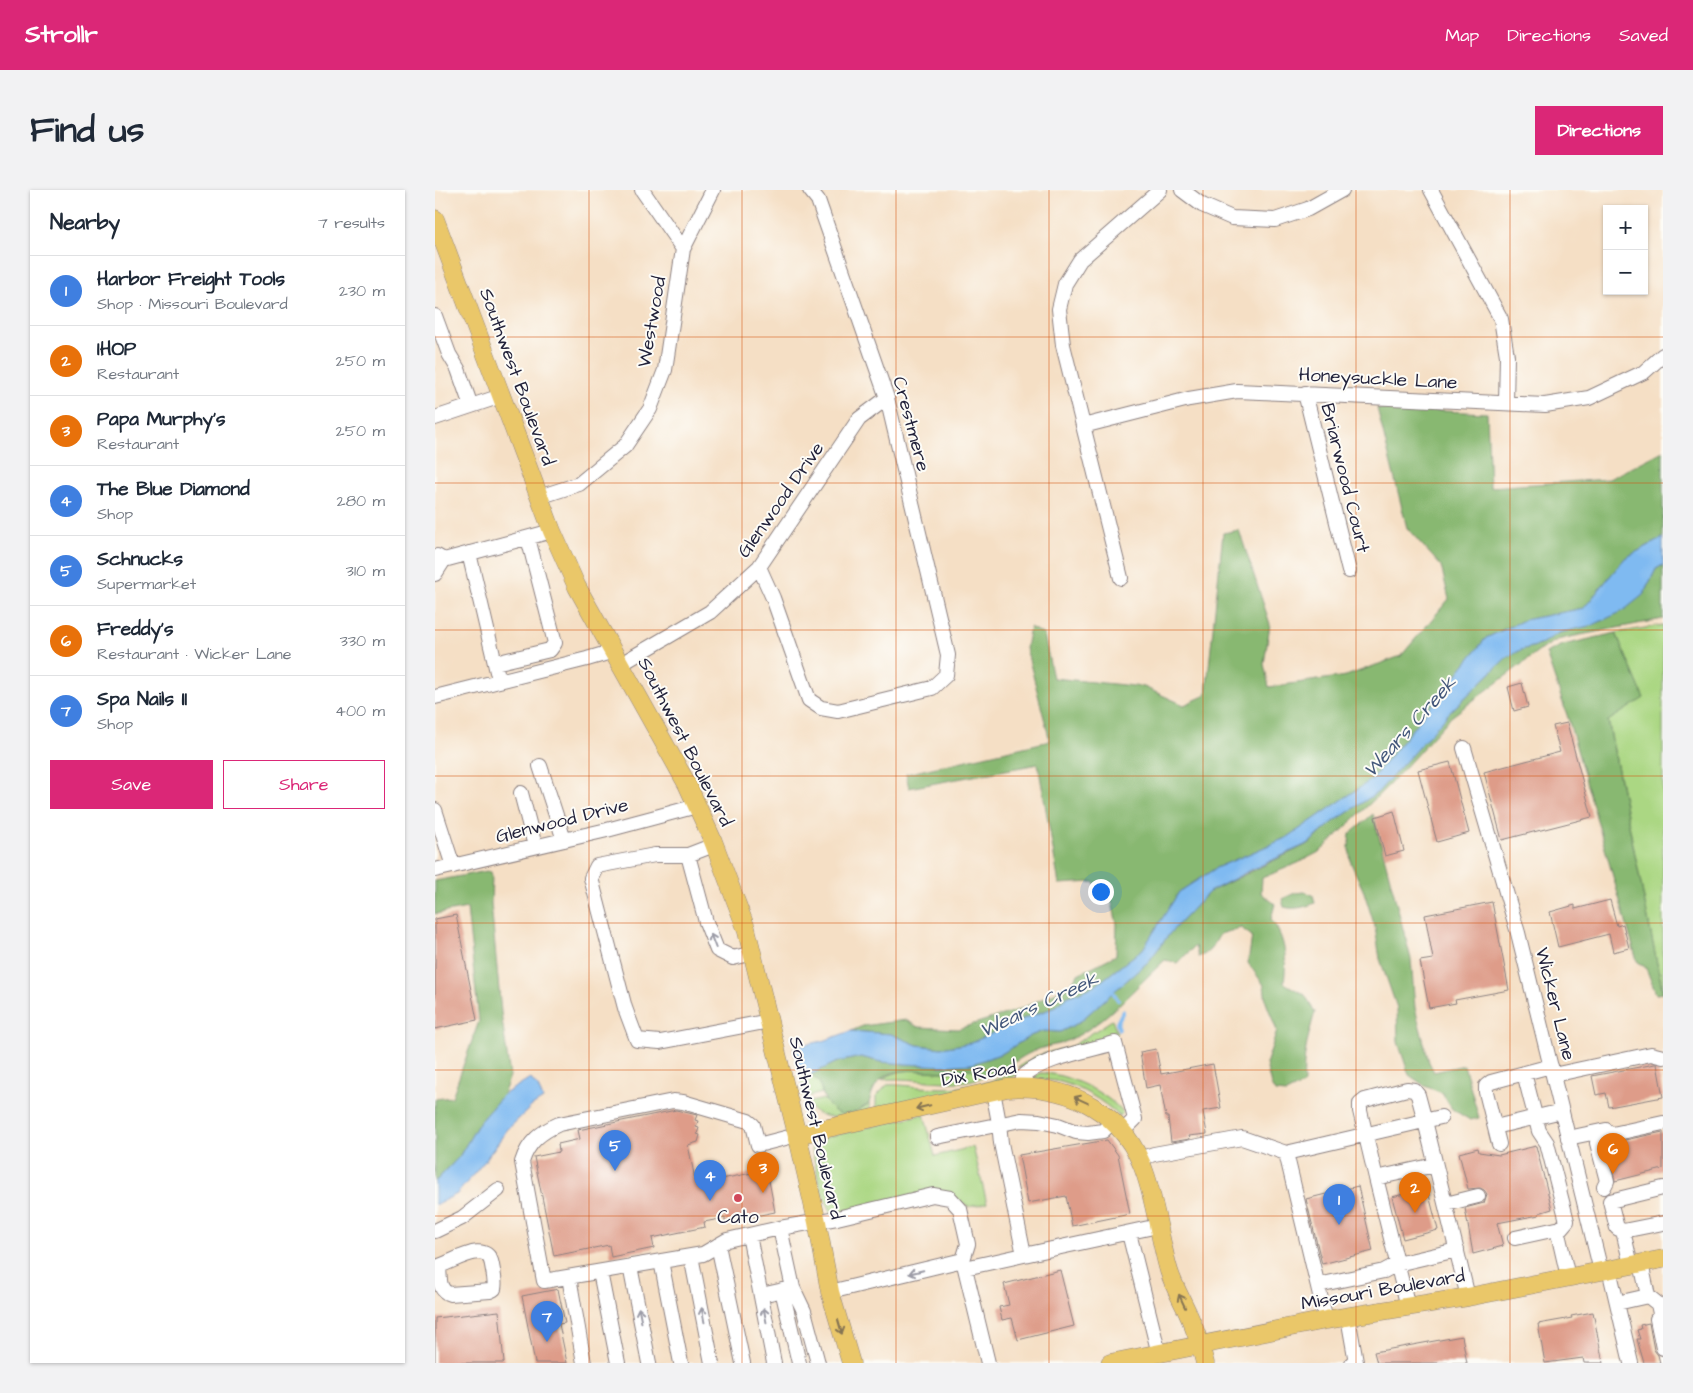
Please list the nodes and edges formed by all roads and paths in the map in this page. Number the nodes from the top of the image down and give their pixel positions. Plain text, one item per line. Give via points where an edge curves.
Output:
1 (642, 190) edge
2 (713, 190) edge
3 (810, 190) edge
4 (1160, 190) edge
5 (1182, 190) edge
6 (1342, 190) edge
7 (1431, 190) edge
8 (435, 219) edge
9 (438, 237) edge
10 (683, 249) junction
11 (435, 316) edge
12 (1663, 355) edge
13 (1305, 394) junction
14 (501, 396) junction
15 (887, 398) junction
16 (1506, 403) junction
17 (471, 406) junction
18 (435, 418) edge
19 (1083, 426) junction
20 (539, 497) junction
21 (551, 531) junction
22 (528, 538) junction
23 (469, 553) junction
24 (439, 558) edge
25 (759, 567) junction
26 (1349, 571) dead end
27 (435, 574) edge
28 (1121, 578) dead end
29 (617, 658) junction
30 (495, 663) junction
31 (499, 681) junction
32 (435, 697) edge
33 (1464, 748) dead end
34 (540, 766) dead end
35 (521, 793) dead end
36 (697, 806) junction
37 (435, 810) edge
38 (564, 840) junction
39 (714, 845) junction
40 (535, 846) junction
41 (688, 855) junction
42 (453, 866) junction
43 (435, 870) edge
44 (753, 953) junction
45 (769, 1021) junction
46 (1663, 1057) edge
47 (1552, 1071) junction
48 (1524, 1074) junction
49 (1023, 1087) junction
50 (993, 1091) junction
51 (790, 1104) junction
52 (1562, 1111) junction
53 (1441, 1117) dead end
54 (1535, 1117) junction
55 (1663, 1117) edge
56 (1425, 1121) junction
57 (1663, 1123) edge
58 (999, 1124) junction
59 (846, 1125) junction
60 (1117, 1127) junction
61 (1495, 1127) junction
62 (1590, 1134) junction
63 (797, 1136) junction
64 (1366, 1136) junction
65 (937, 1137) dead end
66 (1568, 1138) junction
67 (1499, 1144) dead end
68 (1285, 1153) junction
69 (1139, 1159) junction
70 (1435, 1165) junction
71 (1377, 1178) junction
72 (1604, 1187) junction
73 (1663, 1188) edge
74 (497, 1190) dead end
75 (1478, 1196) dead end
76 (1610, 1201) junction
77 (1446, 1204) junction
78 (817, 1222) junction
79 (1663, 1223) edge
80 (1158, 1226) junction
81 (780, 1228) junction
82 (1557, 1229) junction
83 (435, 1231) edge
84 (1623, 1231) junction
85 (1129, 1233) junction
86 (749, 1235) junction
87 (1515, 1238) dead end
88 (718, 1245) junction
89 (1457, 1250) junction
90 (1024, 1255) junction
91 (691, 1256) junction
92 (1663, 1259) edge
93 (661, 1261) junction
94 (964, 1264) junction
95 (1397, 1264) junction
96 (1636, 1264) junction
97 (630, 1266) junction
98 (1605, 1270) junction
99 (600, 1272) junction
100 (569, 1277) junction
101 (1568, 1277) junction
102 (1318, 1285) junction
103 (788, 1289) junction
104 (830, 1292) junction
105 (761, 1296) junction
106 (1647, 1296) junction
107 (1469, 1297) junction
108 (1617, 1302) junction
109 (1409, 1307) junction
110 (1659, 1312) junction
111 (1348, 1316) junction
112 (1327, 1320) junction
113 (1663, 1328) edge
114 (1624, 1332) junction
115 (1201, 1346) junction
116 (1663, 1348) edge
117 (1159, 1354) junction
118 (584, 1363) edge
119 (618, 1363) edge
120 (649, 1363) edge
121 (681, 1363) edge
122 (712, 1363) edge
123 (743, 1363) edge
124 (774, 1363) edge
125 (799, 1363) edge
126 (817, 1363) edge
127 (851, 1363) edge
128 (988, 1363) edge
129 (1110, 1363) edge
130 (1205, 1363) edge
131 (1355, 1363) edge
132 (1631, 1363) edge
133 (1636, 1363) edge

1 - 10 street
2 - 10 street, Westwood
3 - 15 street, Crestmere via 818,200
4 - 19 street via 1080,260 1065,284 1059,309 1062,336
5 - 6 street via 1202,205 1232,218 1275,220 1308,209
7 - 16 street via 1501,319 1507,356
8 - 9 main road, Southwest Boulevard
9 - 14 main road, Southwest Boulevard
10 - 20 street, Westwood via 665,370 650,409 625,446 579,484
11 - 17 street
12 - 16 street, Honeysuckle Lane via 1644,372 1589,398 1545,405
13 - 16 street, Honeysuckle Lane
13 - 19 street, Honeysuckle Lane via 1237,391 1189,399
13 - 26 street, Briarwood Court
14 - 17 street
14 - 20 main road, Southwest Boulevard
15 - 25 street, Glenwood Drive via 859,420
15 - 25 street, Crestmere via 947,655 946,675 932,688 838,711 821,708 809,700
17 - 18 street
19 - 28 street
20 - 21 main road, Southwest Boulevard
21 - 22 street
21 - 29 main road, Southwest Boulevard via 577,587
22 - 23 street
22 - 30 street via 555,643 550,650
23 - 24 street
23 - 30 street
24 - 27 street
25 - 29 street, Glenwood Drive via 711,612
29 - 31 street, Glenwood Drive via 587,659
29 - 36 main road, Southwest Boulevard
30 - 31 street
31 - 32 street, Glenwood Drive
33 - 47 street, Wicker Lane via 1518,933
34 - 38 street
35 - 40 street
36 - 38 street, Glenwood Drive
36 - 39 main road, Southwest Boulevard
37 - 42 street
38 - 40 street, Glenwood Drive
39 - 41 street
39 - 44 main road, Southwest Boulevard
40 - 42 street, Glenwood Drive
44 -> 41 street via 733,958 717,950
41 - 45 street via 655,855 597,866 591,878 625,1008 637,1040 660,1042
42 - 43 street, Glenwood Drive
44 - 45 main road, Southwest Boulevard
45 - 51 main road, Southwest Boulevard
46 - 47 street via 1651,1054
47 - 48 street
47 - 52 street, Wicker Lane
48 - 54 street
48 - 61 street via 1486,1086
49 - 50 main road, Dix Road
60 -> 49 main road, Dix Road via 1080,1099 1054,1090
49 - 60 street via 1023,1077 1046,1062 1115,1043 1135,1119
50 - 58 street
50 -> 59 main road, Dix Road
51 - 59 main road via 801,1116 812,1121
51 - 63 main road, Southwest Boulevard
52 - 54 street
52 - 66 street, Wicker Lane
53 - 56 street
54 - 61 street
54 - 82 street via 1547,1143 1567,1221
55 - 62 street
56 - 64 street
56 - 64 street via 1418,1095 1407,1089 1360,1104
56 - 70 street
57 - 72 street via 1599,1138 1597,1144 1607,1182
58 - 60 street via 1039,1121 1088,1133
58 - 65 street
58 - 90 street
59 - 63 main road, Dix Road
60 - 69 main road, Dix Road
61 - 67 street
62 - 66 street
62 - 72 street
63 - 78 main road, Southwest Boulevard
63 - 100 street via 758,1145 751,1122 683,1102 559,1124 547,1130 533,1140 525,1152 523,1171 544,1281
64 - 68 street
64 - 71 street
66 - 98 street, Wicker Lane
68 - 69 street via 1242,1138
68 - 102 street
69 - 80 main road, Dix Road
70 - 71 street
70 - 77 street
71 - 95 street
72 - 76 street
73 - 76 street
74 - 83 street via 462,1218
75 - 77 street
76 - 84 street via 1617,1228
77 - 89 street
78 - 81 street
78 - 94 street via 933,1195 942,1196 960,1209 969,1244
78 - 104 main road, Southwest Boulevard
79 - 84 street
80 - 85 street
115 -> 80 main road, Dix Road via 1171,1276
81 - 86 street
81 - 103 street
82 - 87 street
82 - 101 street
84 - 96 street
85 - 90 street
85 - 117 street
86 - 88 street
86 - 105 street
88 - 91 street via 703,1254
88 - 123 street
89 - 95 street
89 - 107 street
90 - 94 street
91 - 93 street
122 -> 91 street
92 - 96 main road, Missouri Boulevard
93 - 97 street
93 - 121 street
94 -> 104 street
94 - 128 street
95 - 102 street via 1384,1272
95 - 109 street
96 - 98 main road, Missouri Boulevard
96 - 106 street
97 - 99 street
120 -> 97 street
98 - 101 main road, Missouri Boulevard
98 - 108 street, Wicker Lane
99 - 100 street
99 - 119 street
100 - 118 street
101 - 107 main road, Missouri Boulevard
102 - 112 street
103 - 105 street
103 - 125 street
103 - 126 street via 804,1311
104 -> 127 main road, Southwest Boulevard
124 -> 105 street
106 - 108 street
106 - 110 street via 1658,1304
107 - 109 main road, Missouri Boulevard
108 - 114 street, Wicker Lane
109 - 111 main road, Missouri Boulevard
110 - 113 street
110 - 116 street via 1657,1320
111 - 112 main road, Missouri Boulevard
111 - 131 street
112 - 115 main road, Missouri Boulevard
114 - 132 street
114 - 133 street via 1630,1337
115 - 117 main road, Missouri Boulevard
115 - 130 main road, Dix Road
117 - 129 main road, Missouri Boulevard

